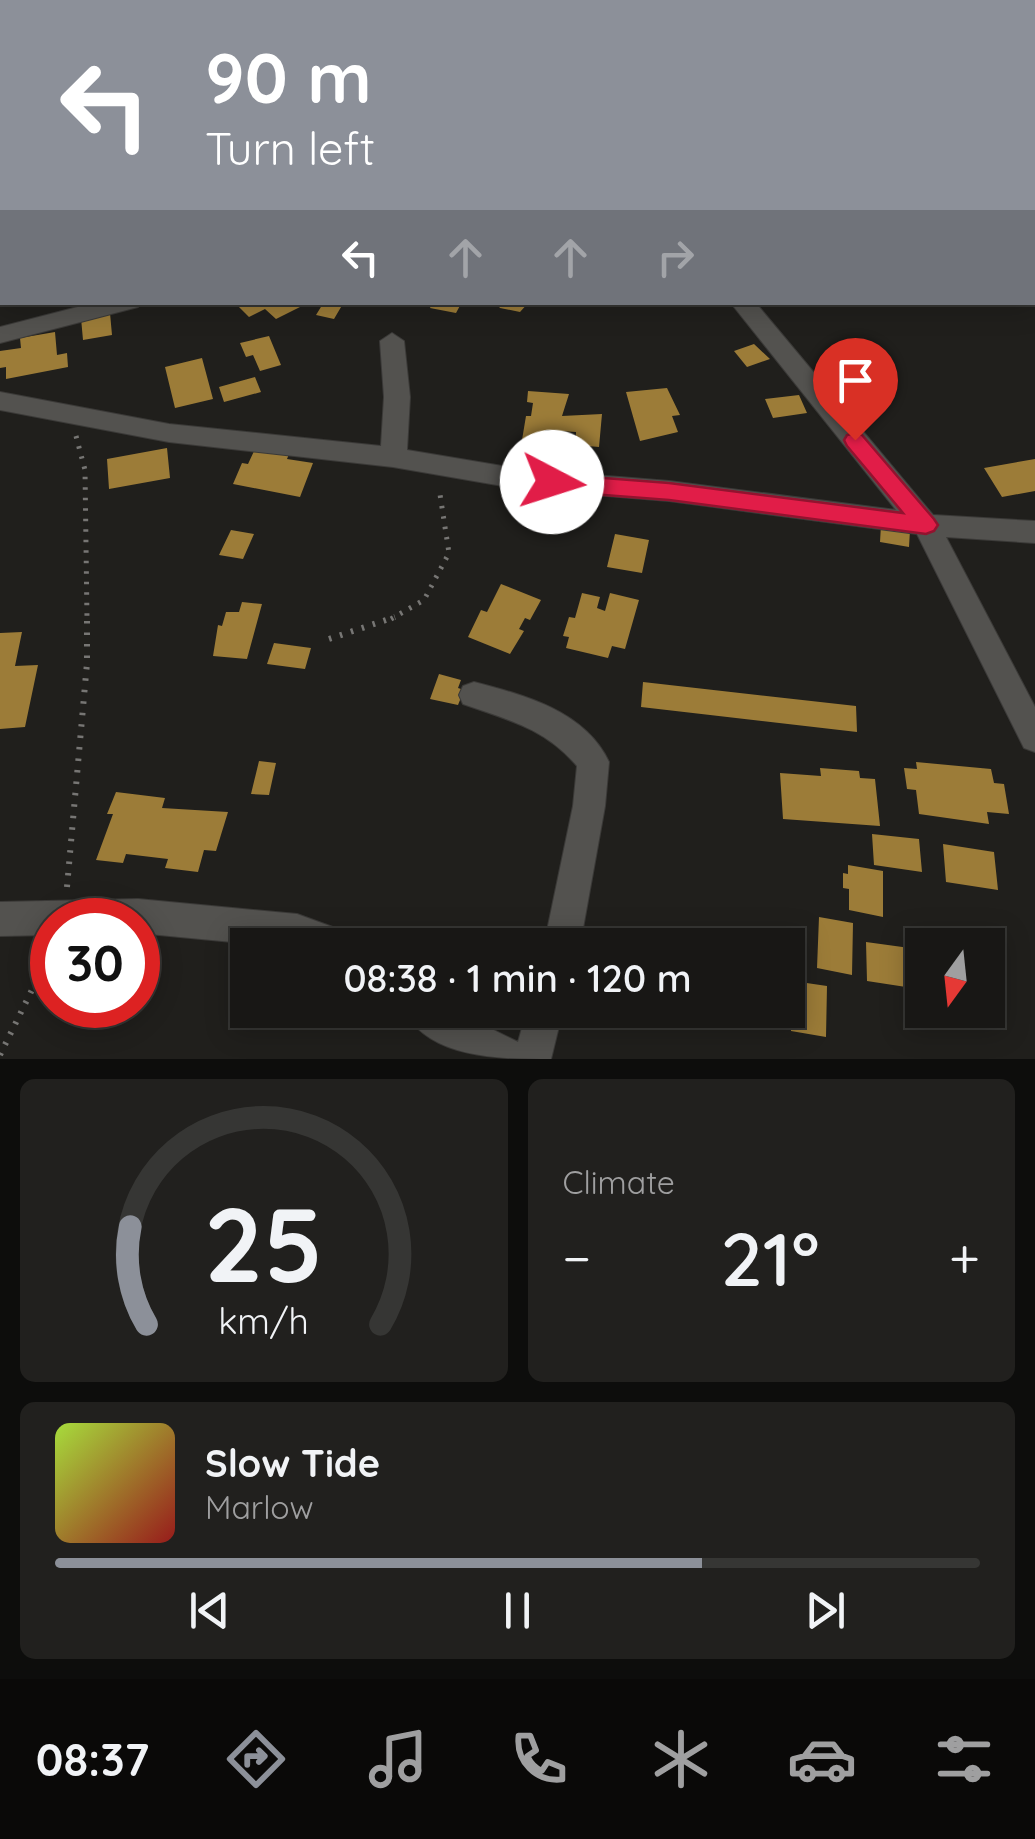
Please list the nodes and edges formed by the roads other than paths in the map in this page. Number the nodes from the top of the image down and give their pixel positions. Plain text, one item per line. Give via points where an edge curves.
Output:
1 (118, 305) edge
2 (744, 305) edge
3 (0, 335) edge
4 (392, 341) dead end
5 (0, 401) edge
6 (392, 457) junction
7 (926, 525) junction
8 (1035, 532) edge
9 (474, 695) dead end
10 (1035, 738) edge
11 (160, 918) edge
12 (0, 919) edge
13 (30, 926) edge
14 (260, 928) edge
15 (565, 928) edge
16 (449, 1028) edge
17 (540, 1028) edge
18 (514, 1059) edge
19 (532, 1059) edge

1 - 3 street
2 - 7 street
4 - 6 street
5 - 6 street via 168,432
6 - 7 street via 536,481
7 - 8 street
7 - 10 street
9 - 15 street via 539,713 573,736 592,762
11 - 14 street
12 - 13 street
16 - 18 street
17 - 19 street

